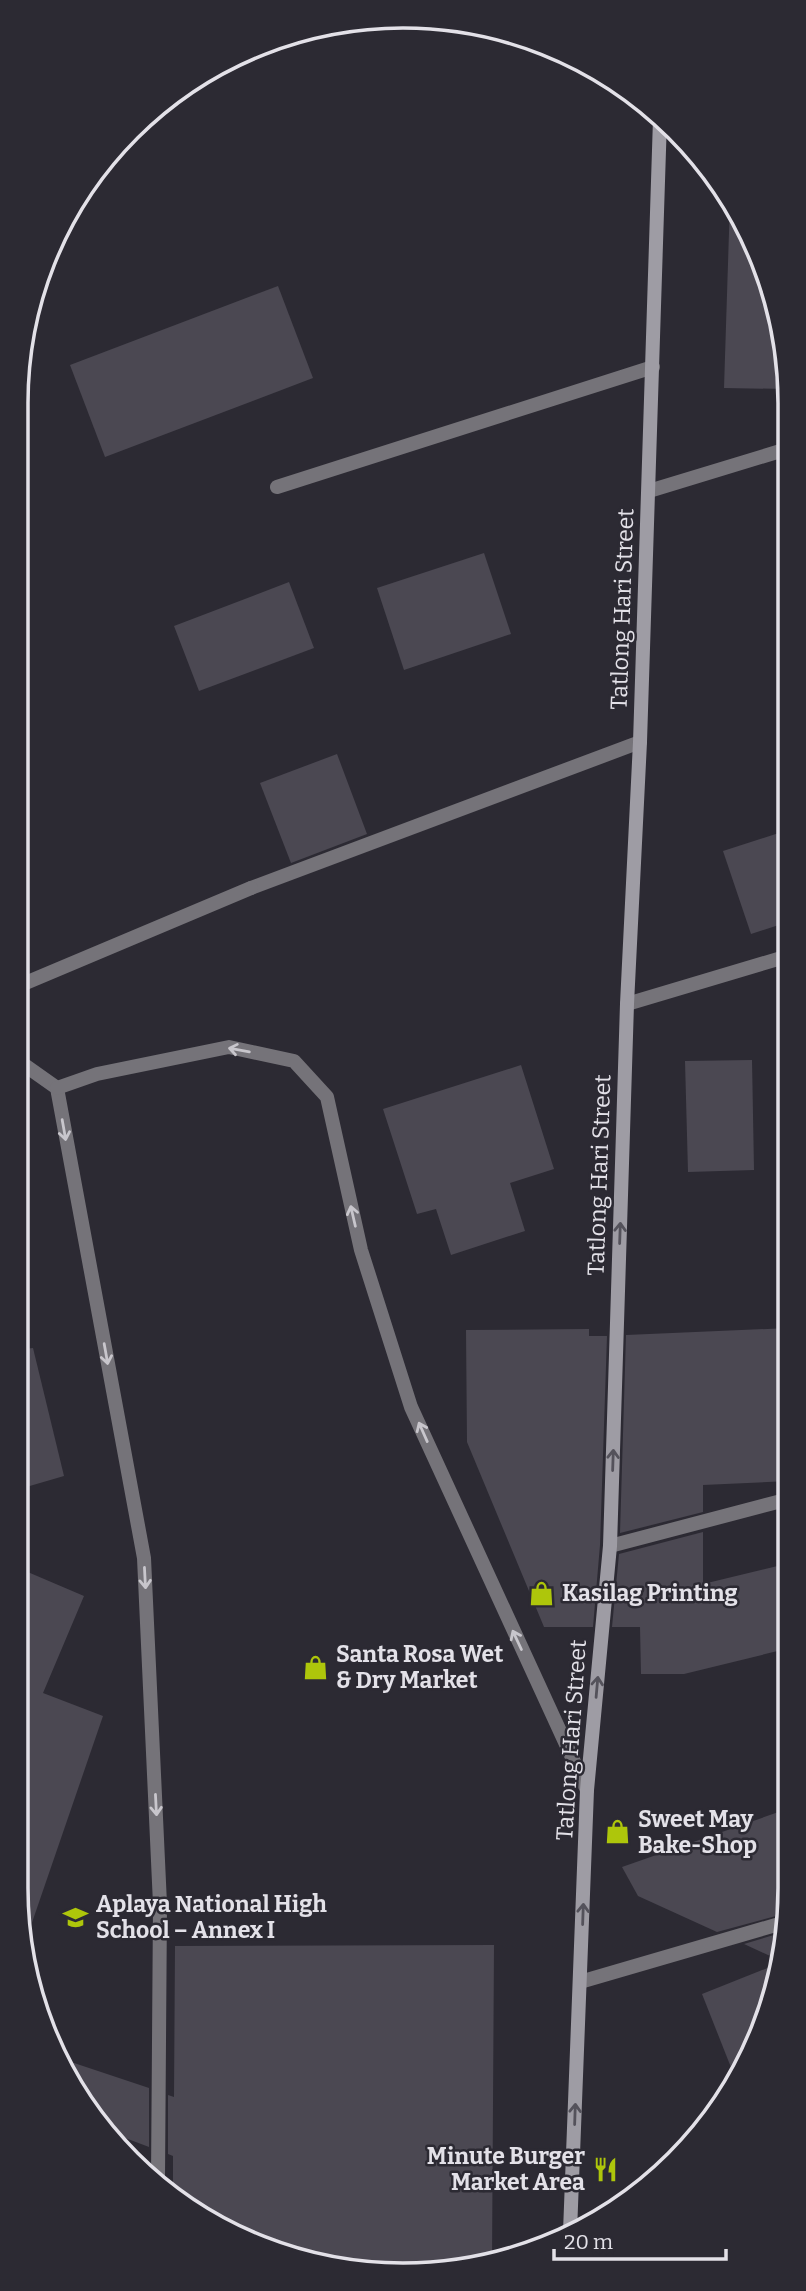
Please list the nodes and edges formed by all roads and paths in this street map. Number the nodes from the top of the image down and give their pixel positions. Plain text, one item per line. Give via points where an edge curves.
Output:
1 (660, 130) edge
2 (653, 367) junction
3 (778, 452) edge
4 (277, 486) dead end
5 (649, 491) junction
6 (640, 742) junction
7 (778, 959) edge
8 (28, 981) edge
9 (627, 1004) junction
10 (28, 1067) edge
11 (57, 1088) junction
12 (778, 1502) edge
13 (610, 1546) junction
14 (587, 1790) junction
15 (776, 1925) edge
16 (580, 1982) junction
17 (158, 2172) edge
18 (570, 2223) edge

1 - 2 street, Tatlong Hari Street
2 - 4 street
2 - 5 street, Tatlong Hari Street
3 - 5 street
5 - 6 street, Tatlong Hari Street
6 - 8 street via 251,888
6 - 9 street, Tatlong Hari Street
7 - 9 street
13 -> 9 street, Tatlong Hari Street
10 - 11 street
14 -> 11 street via 411,1407 361,1250 327,1097 294,1060 229,1047 97,1074
11 -> 17 street via 144,1558 160,1904
12 - 13 street
14 -> 13 street, Tatlong Hari Street
16 -> 14 street, Tatlong Hari Street
15 - 16 street
18 -> 16 street, Tatlong Hari Street

